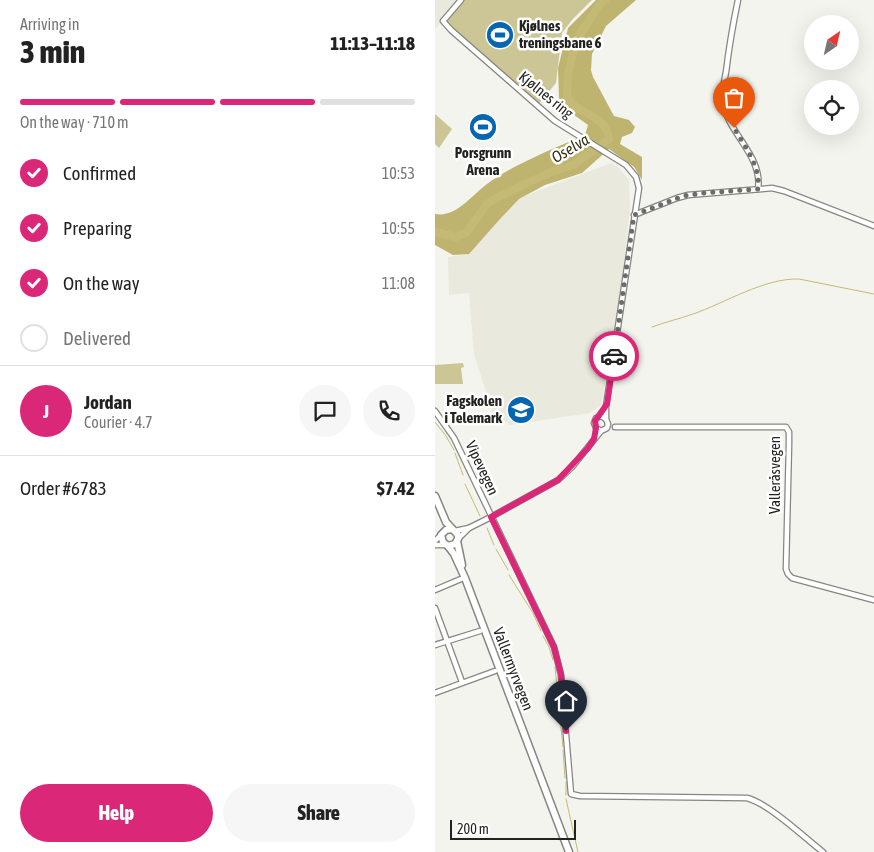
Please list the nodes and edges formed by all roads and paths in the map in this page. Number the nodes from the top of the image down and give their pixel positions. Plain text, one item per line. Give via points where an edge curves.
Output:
1 (461, 0) edge
2 (739, 0) edge
3 (758, 189) junction
4 (634, 215) junction
5 (874, 226) edge
6 (606, 406) junction
7 (435, 411) edge
8 (598, 417) junction
9 (606, 418) junction
10 (615, 427) dead end
11 (596, 428) junction
12 (601, 430) junction
13 (594, 439) junction
14 (435, 496) edge
15 (435, 504) edge
16 (491, 517) junction
17 (469, 528) junction
18 (453, 530) junction
19 (442, 534) junction
20 (435, 540) edge
21 (458, 540) junction
22 (435, 545) edge
23 (447, 545) junction
24 (463, 579) junction
25 (435, 590) edge
26 (874, 600) edge
27 (435, 608) edge
28 (480, 631) dead end
29 (448, 641) junction
30 (435, 645) edge
31 (495, 671) dead end
32 (463, 682) junction
33 (435, 693) edge
34 (569, 852) edge
35 (823, 852) edge

1 - 4 street, Kjølnes ring via 443,21 546,114 626,165 636,177 639,188
2 - 3 street via 730,41 723,102 727,117 754,163 759,177
3 - 4 street via 683,196
3 - 5 street via 780,190
4 - 6 street, Kjølnes ring
6 - 8 street, Kjølnes ring
6 - 9 street, Kjølnes ring
7 - 16 street, Vipevegen via 454,438
8 - 9 street
8 - 11 street via 594,422
9 - 12 street via 607,426
10 - 26 street, Valleråsvegen via 786,426 789,432 788,574 792,578
11 - 12 street
11 - 13 street
12 - 13 street
13 - 16 street via 558,480
14 - 18 main road
15 - 19 main road
16 - 17 street
16 - 35 street, Vipevegen via 559,662 571,794 747,798 770,810
17 - 18 street
17 - 21 street
18 - 19 main road
18 - 21 main road
19 - 20 street
19 - 23 main road
21 - 23 main road
21 - 24 main road, Vallermyrvegen
22 - 23 street
23 - 24 main road, Vallermyrvegen via 454,554
24 - 25 street
24 - 34 main road, Vallermyrvegen
27 - 29 street
28 - 29 street
29 - 30 street
29 - 32 street
31 - 32 street
32 - 33 street

